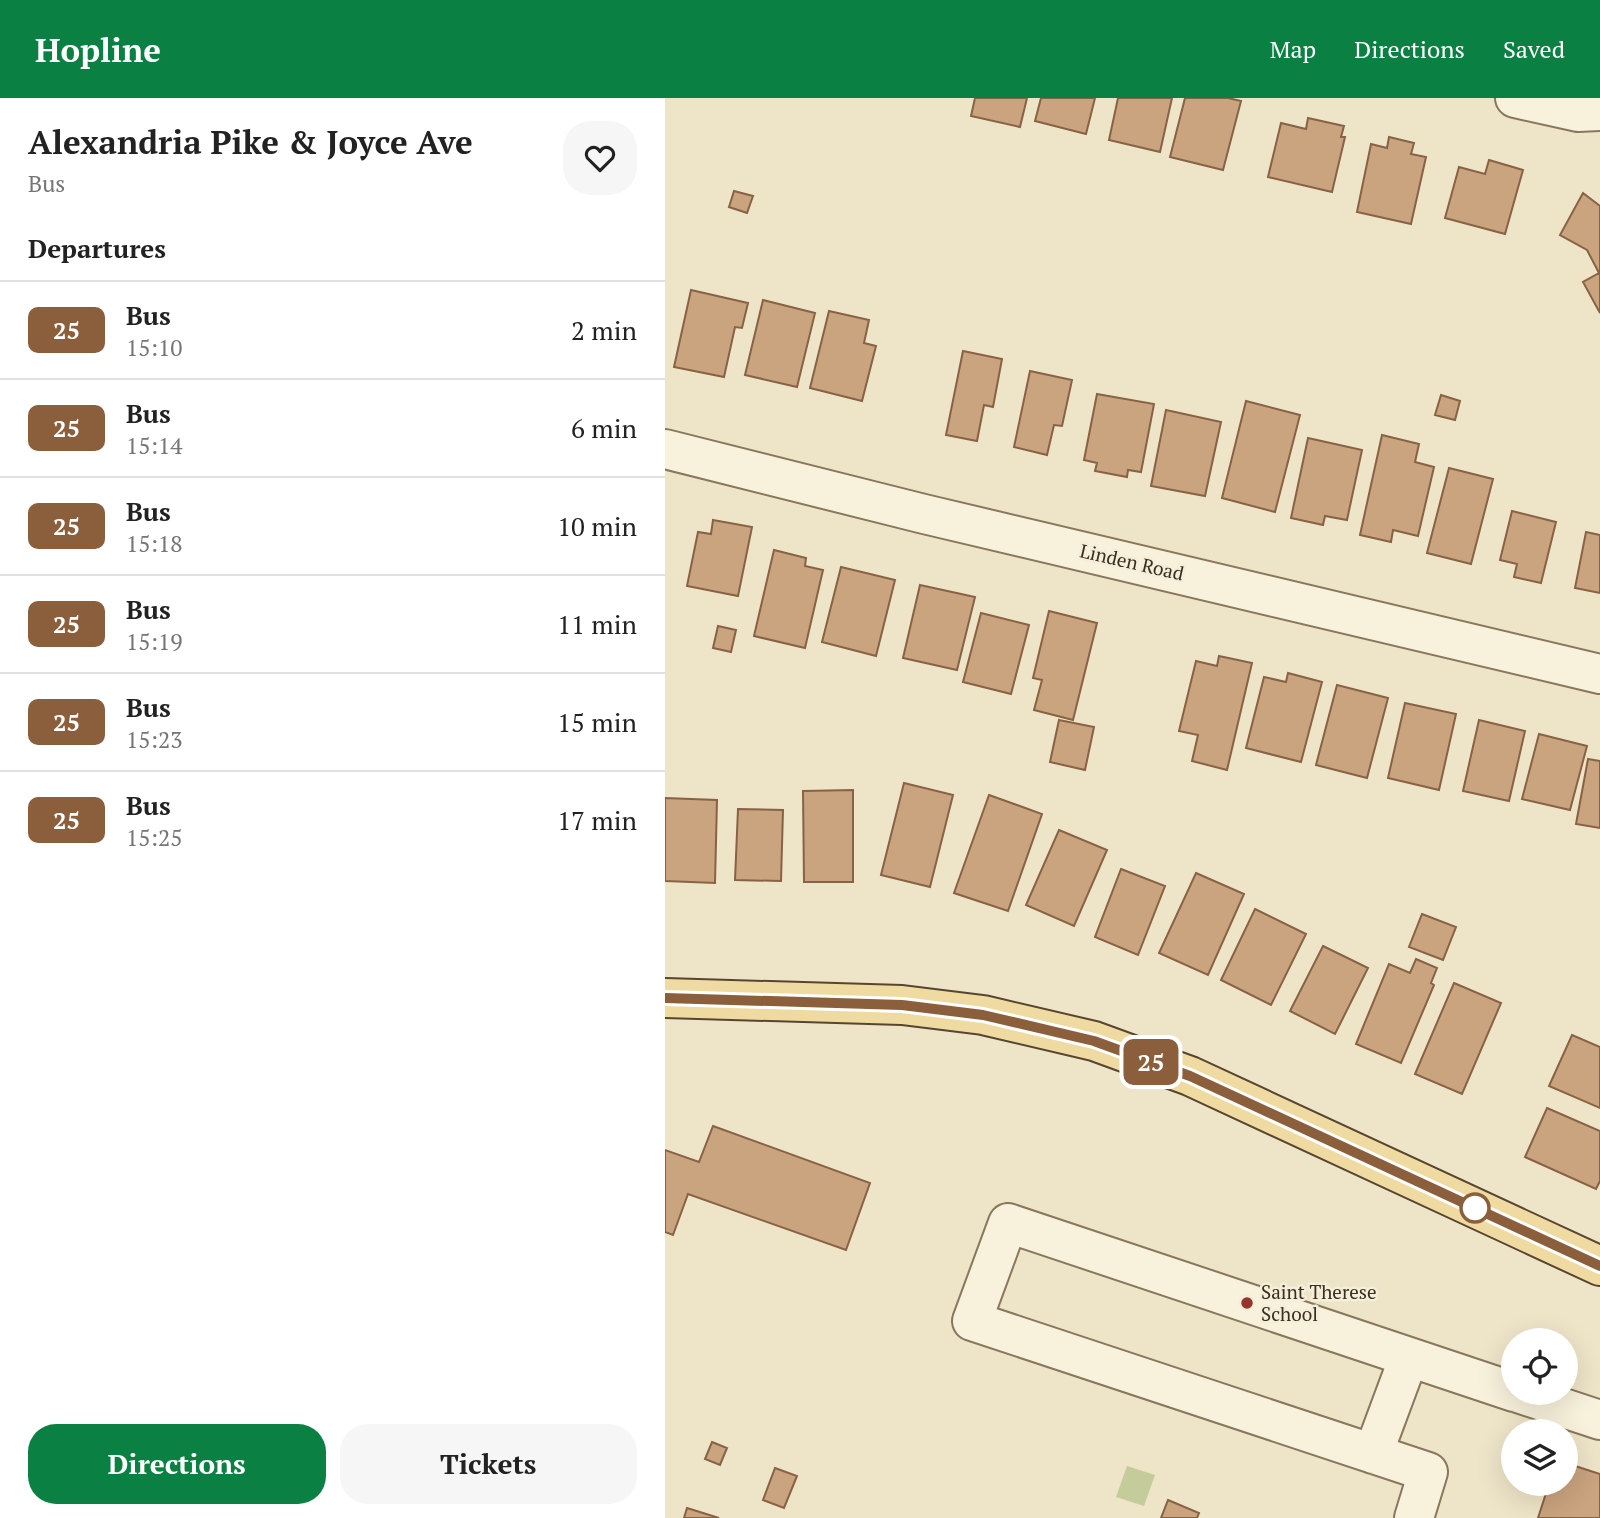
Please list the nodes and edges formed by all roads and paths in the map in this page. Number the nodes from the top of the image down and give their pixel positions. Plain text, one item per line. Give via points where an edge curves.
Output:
1 (1515, 98) edge
2 (1600, 111) edge
3 (665, 449) edge
4 (1600, 674) edge
5 (665, 998) edge
6 (1600, 1266) edge
7 (1409, 1357) junction
8 (1501, 1387) edge
9 (1555, 1405) edge
10 (1600, 1420) edge
11 (1373, 1454) junction
12 (1415, 1516) edge

1 - 2 street via 1578,112
3 - 4 street, Linden Road
5 - 6 main road via 902,1005 983,1015 1094,1041 1190,1076
7 - 8 street
7 - 11 street
7 - 11 street via 1009,1223 999,1247 972,1321
9 - 10 street
11 - 12 street via 1428,1472

